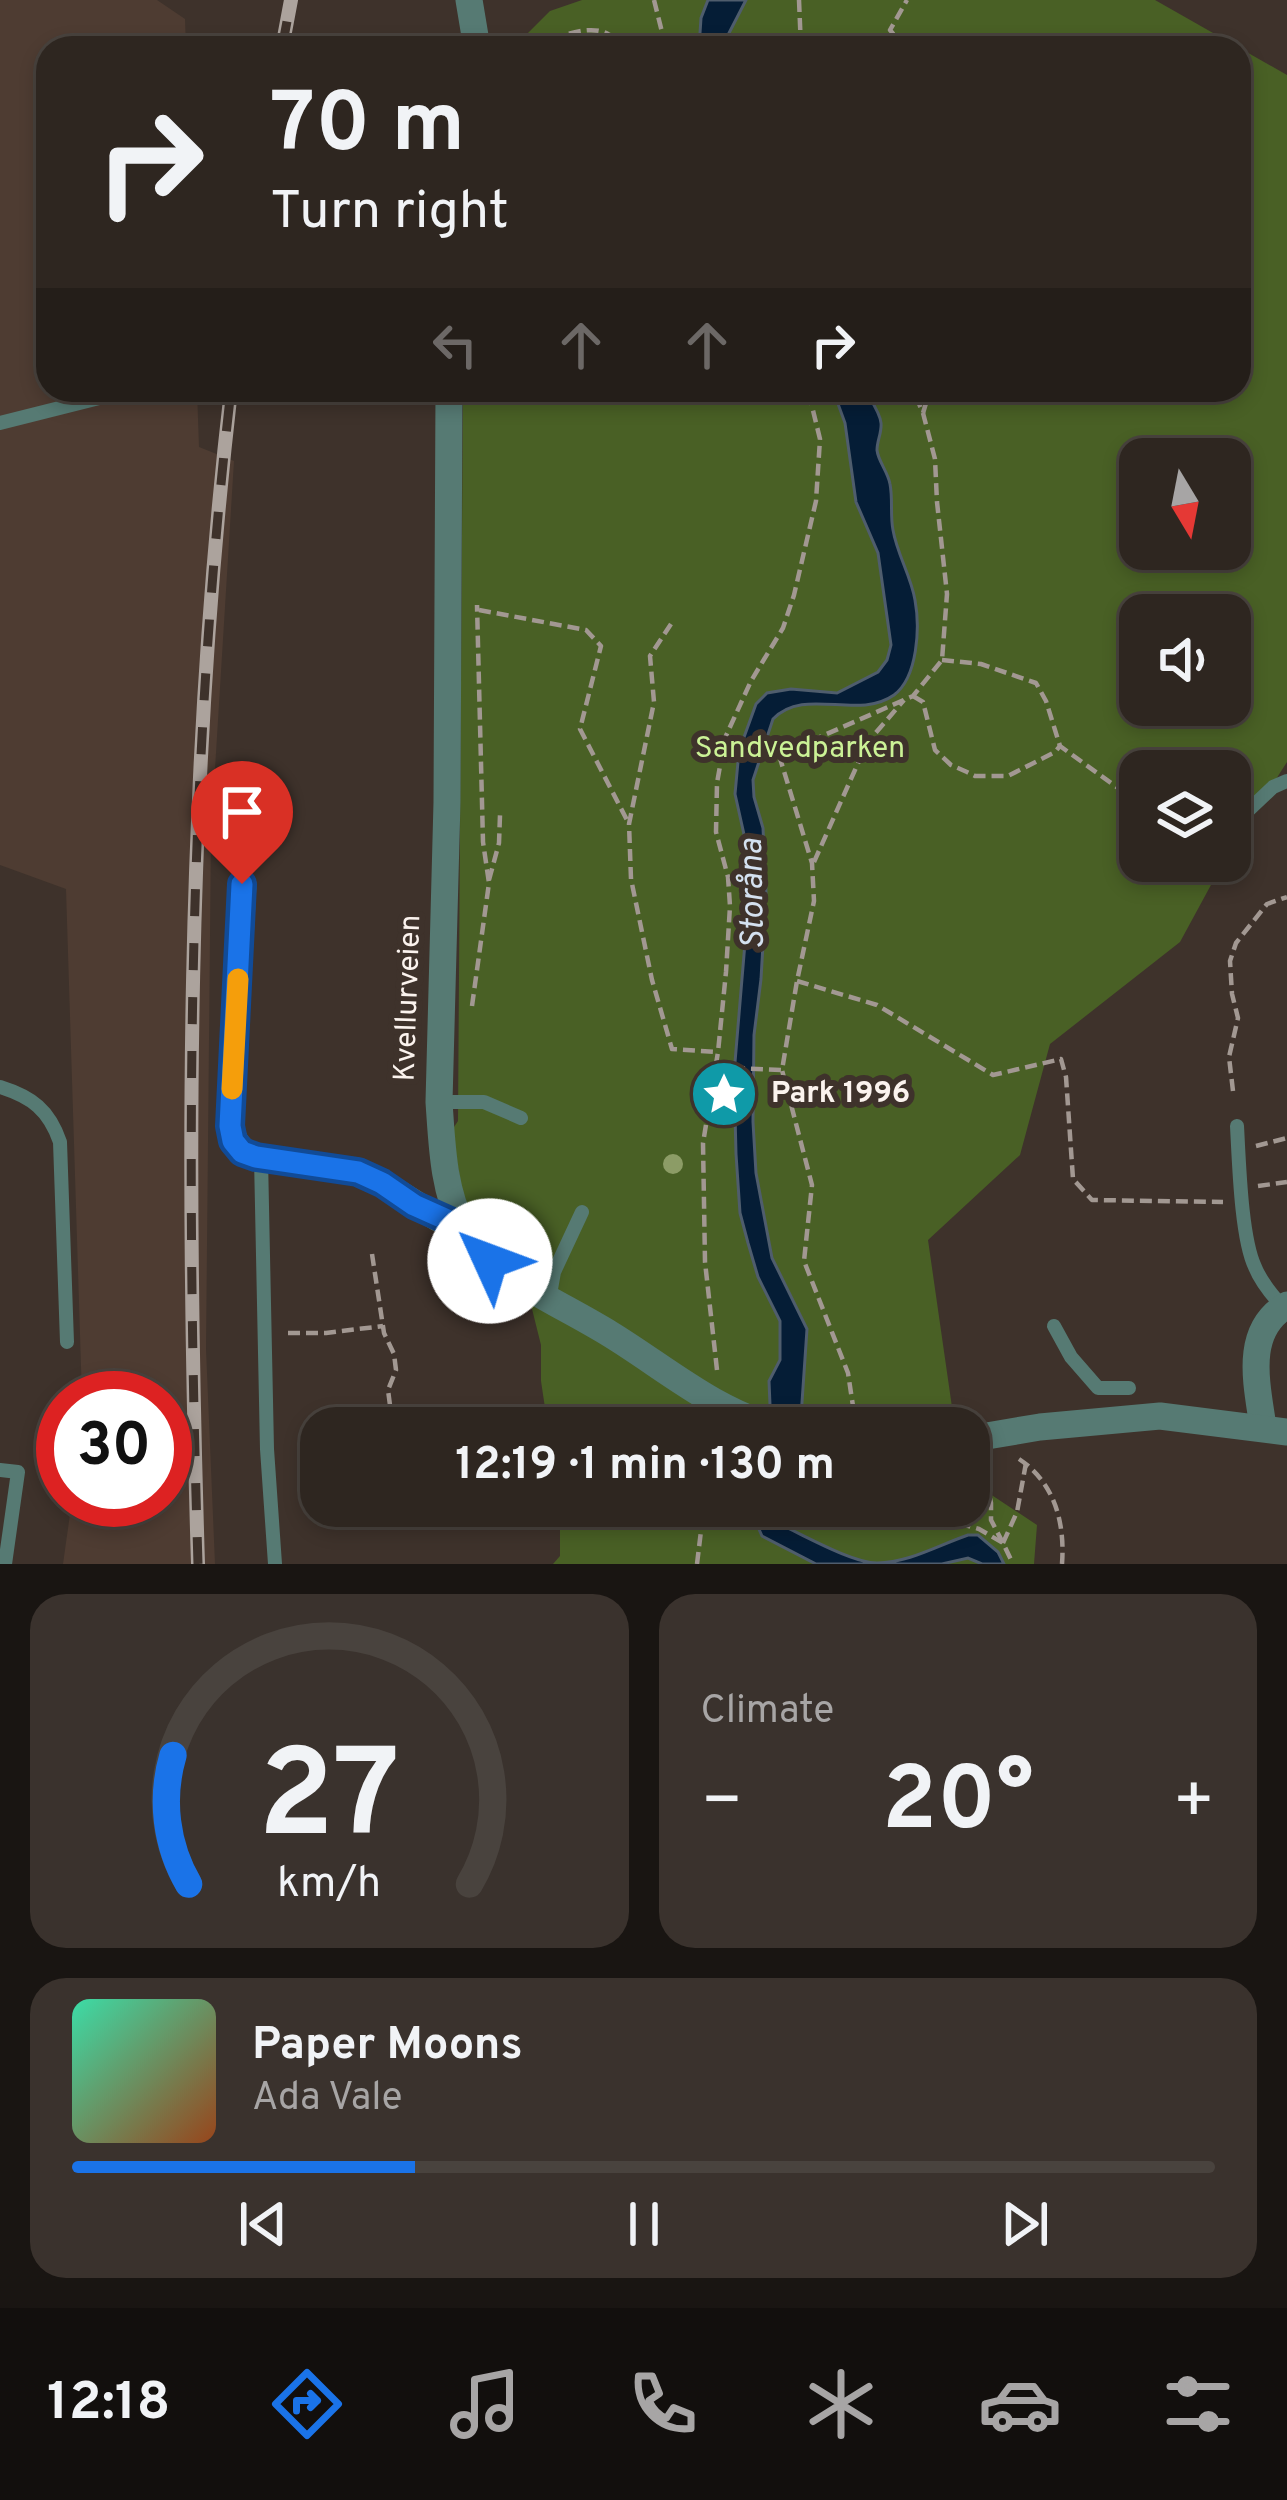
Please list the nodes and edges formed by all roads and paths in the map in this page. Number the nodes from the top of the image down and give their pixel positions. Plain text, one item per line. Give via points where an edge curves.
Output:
1 (469, 0) edge
2 (654, 0) edge
3 (799, 0) edge
4 (908, 0) edge
5 (475, 36) edge
6 (573, 36) edge
7 (610, 36) edge
8 (663, 36) edge
9 (800, 36) edge
10 (895, 36) edge
11 (83, 402) edge
12 (449, 402) edge
13 (811, 402) edge
14 (918, 402) edge
15 (926, 402) edge
16 (923, 413) junction
17 (0, 423) edge
18 (671, 624) dead end
19 (942, 660) junction
20 (910, 697) junction
21 (729, 739) junction
22 (1060, 746) junction
23 (775, 754) junction
24 (1287, 781) edge
25 (1119, 789) edge
26 (1251, 808) edge
27 (500, 815) dead end
28 (629, 824) junction
29 (812, 867) junction
30 (489, 883) junction
31 (242, 884) dead end
32 (1287, 897) edge
33 (797, 981) junction
34 (469, 1019) dead end
35 (718, 1052) junction
36 (719, 1067) junction
37 (782, 1070) junction
38 (0, 1087) edge
39 (1232, 1091) dead end
40 (439, 1102) junction
41 (521, 1118) dead end
42 (1237, 1126) dead end
43 (1287, 1138) edge
44 (1238, 1149) junction
45 (261, 1158) junction
46 (1287, 1182) edge
47 (1242, 1196) junction
48 (582, 1212) dead end
49 (463, 1227) junction
50 (372, 1254) dead end
51 (549, 1300) junction
52 (1285, 1305) edge
53 (383, 1326) junction
54 (1054, 1326) dead end
55 (265, 1336) junction
56 (67, 1342) dead end
57 (718, 1382) dead end
58 (1129, 1388) dead end
59 (390, 1407) edge
60 (725, 1407) edge
61 (853, 1407) edge
62 (1040, 1427) junction
63 (1275, 1429) edge
64 (990, 1442) edge
65 (1016, 1457) dead end
66 (1026, 1464) junction
67 (0, 1471) edge
68 (990, 1500) edge
69 (701, 1527) edge
70 (972, 1527) edge
71 (1003, 1544) junction
72 (5, 1564) edge
73 (275, 1564) edge
74 (697, 1564) edge
75 (1013, 1564) edge
76 (1062, 1564) edge

1 - 5 street
2 - 8 path
3 - 9 path
4 - 10 path via 890,30
6 - 7 path
11 - 17 lane
12 - 40 street, Kvellurveien
13 - 21 path via 820,439 816,501 794,595
14 - 16 path
15 - 16 path
16 - 19 path via 947,594
18 - 28 path via 650,656 654,702
19 - 20 path
19 - 22 path via 1036,683
20 - 22 path via 923,701 935,750 976,776 1008,776
20 - 23 path
20 - 29 path via 867,743
21 - 23 path
21 - 35 path via 717,783 716,832 730,906
22 - 25 path
23 - 29 path
24 - 26 lane
27 - 30 path
28 - 30 path via 580,729 601,646 586,630 478,610
28 - 35 path via 631,879 672,1049
29 - 33 path via 814,901
30 - 34 path
31 - 45 street via 230,1126 242,1152
32 - 39 path via 1267,904 1230,962 1238,1018
33 - 37 path
33 - 47 path via 877,1005 993,1076 1061,1059 1073,1179 1092,1200
35 - 36 path
36 - 37 path
36 - 57 path via 703,1142
37 - 61 path via 812,1185 804,1261
38 - 56 lane via 51,1117 60,1142
40 - 41 lane via 484,1102
40 - 49 street, Kvellurveien via 447,1182
42 - 44 lane
43 - 44 path
44 - 47 lane
45 - 49 street via 358,1172
45 - 55 lane
46 - 47 path
47 - 52 lane via 1252,1264
48 - 51 lane
49 - 51 street, Kvellurveien via 490,1261
50 - 53 path
51 - 60 street, Kvellurveien
52 - 63 street via 1261,1335 1254,1360
53 - 55 path
53 - 59 path via 396,1370
54 - 58 lane via 1098,1388
55 - 73 lane
62 - 63 street via 1160,1416
62 - 64 street
62 - 66 path
65 - 66 path
66 - 71 path
66 - 76 path via 1061,1520
67 - 72 lane via 18,1472
68 - 71 path
69 - 74 path
70 - 71 path
71 - 75 path

